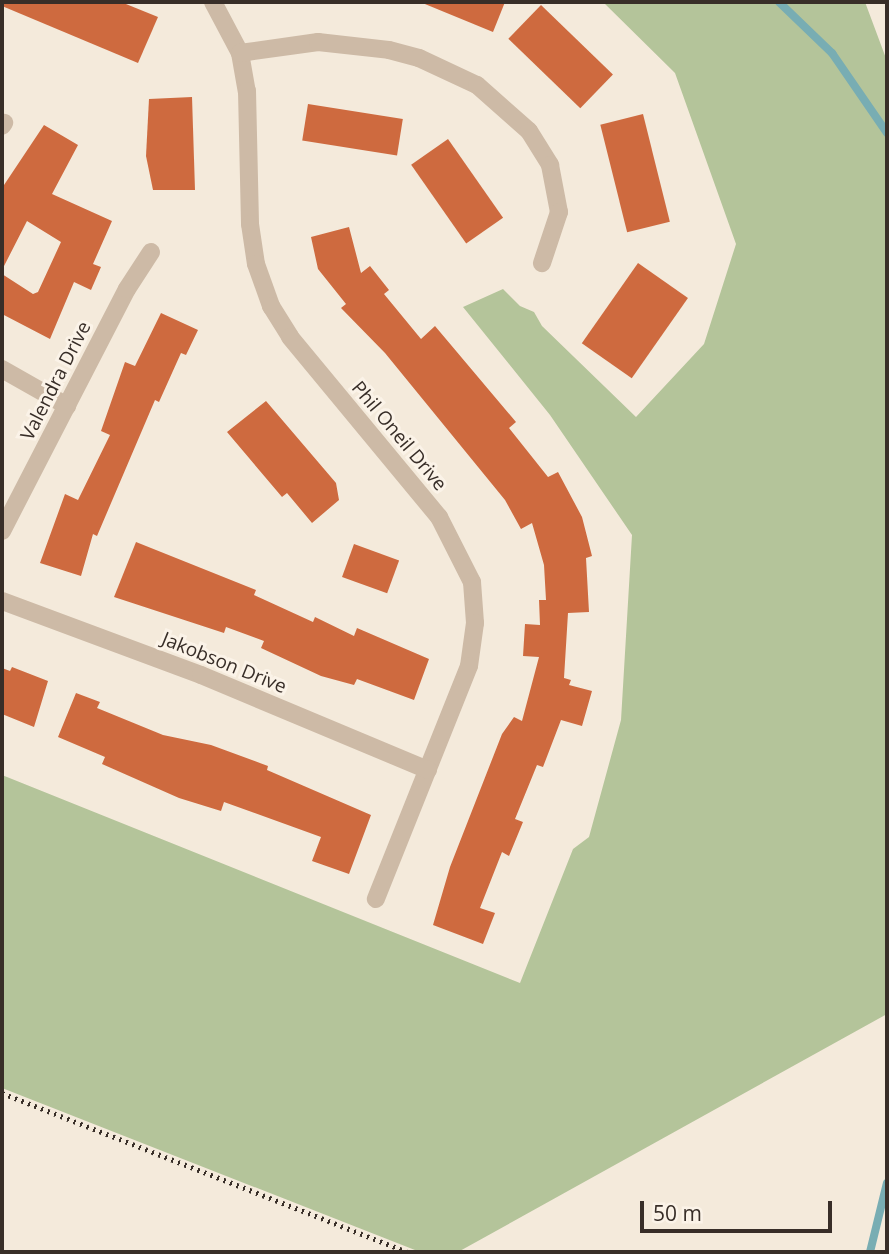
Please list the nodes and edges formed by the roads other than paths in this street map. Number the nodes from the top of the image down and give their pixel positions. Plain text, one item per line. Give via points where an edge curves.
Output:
1 (214, 2) edge
2 (240, 53) junction
3 (151, 252) dead end
4 (542, 263) dead end
5 (2, 369) edge
6 (66, 406) junction
7 (2, 531) edge
8 (2, 601) edge
9 (428, 770) junction
10 (376, 899) dead end

1 - 2 street, Phil Oneil Drive
2 - 4 street via 318,42 389,50 429,62 477,85 528,131 550,165 559,212
2 - 9 street, Phil Oneil Drive via 247,91 250,224 256,264 271,306 290,337 439,517 472,582 475,622 468,666
3 - 6 street, Valendra Drive
5 - 6 street
6 - 7 street, Valendra Drive
8 - 9 street, Jakobson Drive via 201,675
9 - 10 street, Phil Oneil Drive

